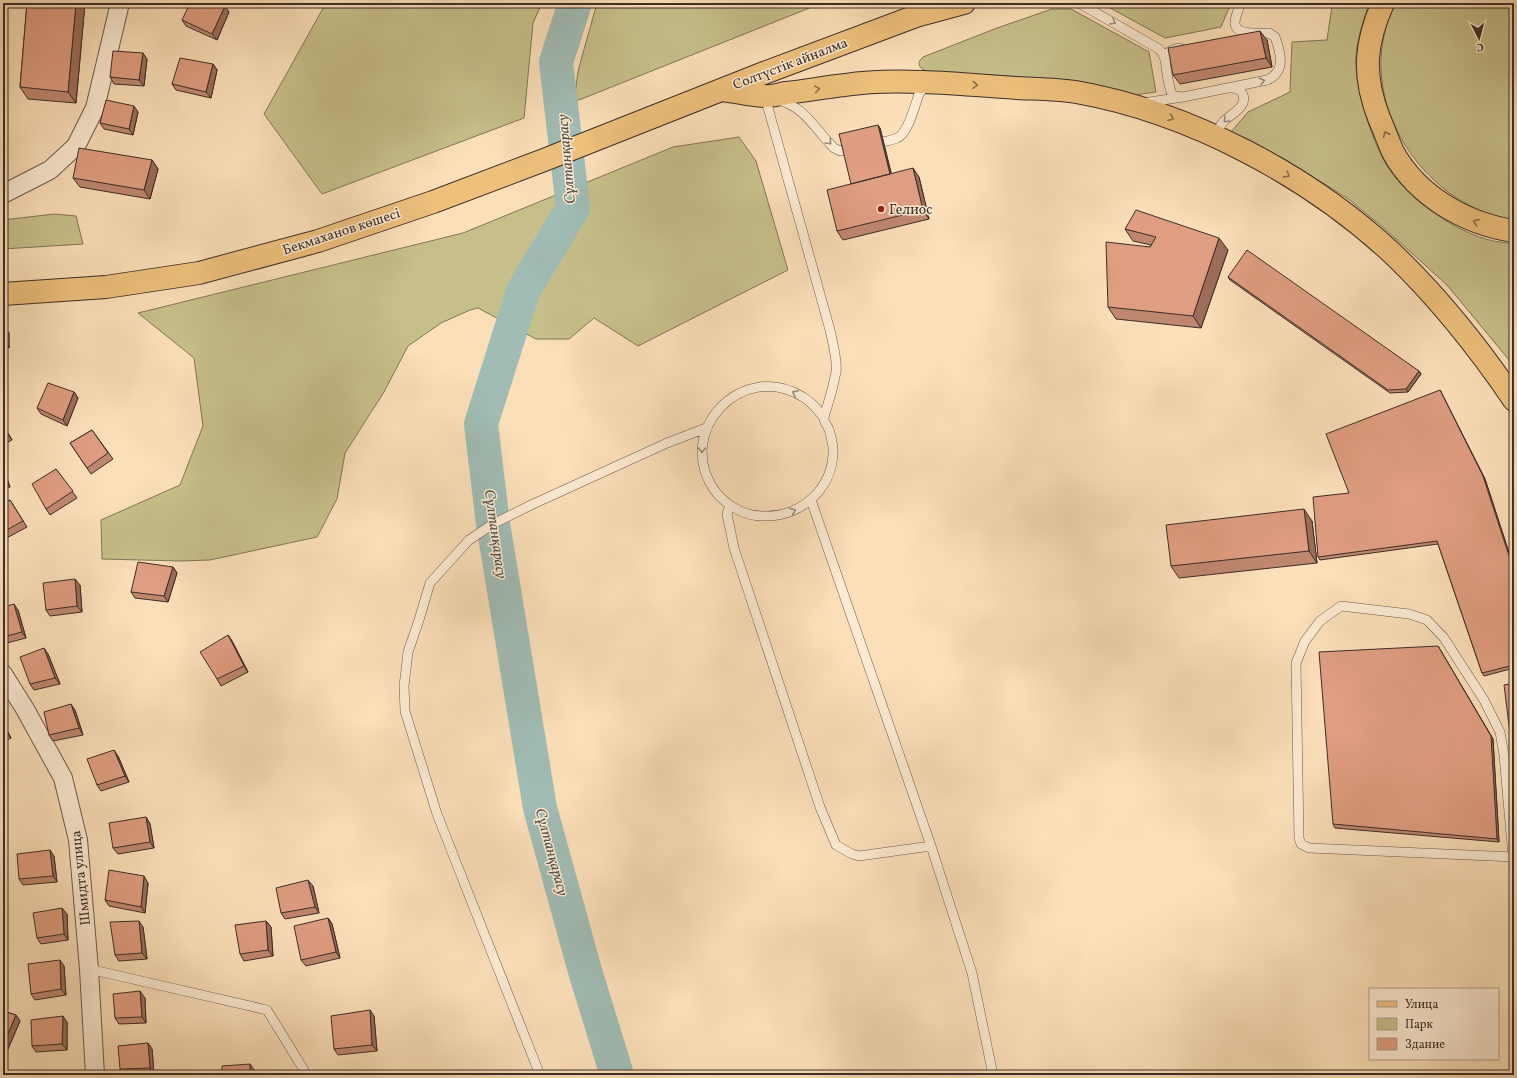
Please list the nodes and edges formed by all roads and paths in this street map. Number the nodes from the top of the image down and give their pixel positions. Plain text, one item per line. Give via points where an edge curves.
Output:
1 (120, 3) edge
2 (939, 3) edge
3 (964, 3) edge
4 (1078, 3) edge
5 (1242, 3) edge
6 (1383, 3) edge
7 (919, 10) edge
8 (1255, 33) junction
9 (1233, 38) edge
10 (1189, 46) edge
11 (1166, 63) junction
12 (941, 83) junction
13 (764, 85) junction
14 (1226, 88) junction
15 (1183, 97) junction
16 (1113, 100) junction
17 (665, 112) joint
18 (1226, 141) junction
19 (3, 194) edge
20 (1514, 231) edge
21 (3, 294) edge
22 (1514, 400) edge
23 (824, 418) junction
24 (706, 428) junction
25 (811, 500) junction
26 (730, 505) junction
27 (3, 674) edge
28 (931, 846) junction
29 (1513, 857) edge
30 (89, 969) junction
31 (95, 1075) edge
32 (307, 1075) edge
33 (540, 1075) edge
34 (993, 1075) edge

1 - 19 street via 95,108 76,146 50,170
2 - 7 main road, Солтүстік айналма
3 - 7 main road, Солтүстік айналма
4 -> 11 lane via 1159,49
5 - 8 lane via 1234,22 1236,28 1240,32
20 -> 6 main road via 1480,224 1456,213 1421,186 1406,171 1394,152 1376,109 1368,60 1370,37
7 - 13 main road, Солтүстік айналма
8 - 9 lane
14 -> 8 lane via 1274,78 1278,73 1280,61 1275,37 1269,33
10 - 11 lane via 1169,52
11 - 15 lane via 1172,94
13 -> 12 main road
13 -> 12 lane via 795,106 829,143 840,151 898,138 902,135 922,90 926,86
12 -> 16 main road via 1074,91
13 - 17 main road, Солтүстік айналма via 722,89
13 - 23 lane via 830,330 837,369
14 - 15 lane
14 -> 18 lane via 1235,88 1244,97 1242,106 1220,126 1220,135
15 - 16 lane via 1135,103
16 -> 18 main road via 1170,117
17 - 21 main road, Бекмаханов көшесі via 433,202 318,241 199,273 106,286
18 -> 22 main road via 1316,194 1355,221 1392,254 1465,333
23 -> 24 lane via 804,397 777,387 762,387 748,389 735,395 713,415
23 - 25 lane via 833,447 832,462 821,489
24 -> 26 lane via 702,456 705,471 710,484
24 - 33 lane via 531,505 468,540 430,583 408,652 404,686 405,711 437,814
26 -> 25 lane via 750,514 772,517 786,514
25 - 28 lane
26 - 28 lane via 728,514 734,548 820,807 836,845 859,856
27 - 30 street, Шмидта улица via 63,778 78,840
28 - 34 lane via 972,973
29 - 29 lane via 1309,848 1301,844 1296,663 1305,641 1320,621 1341,606 1409,614 1427,620 1444,638 1484,700 1500,732
30 - 31 street, Шмидта улица
30 - 32 lane via 267,1010

